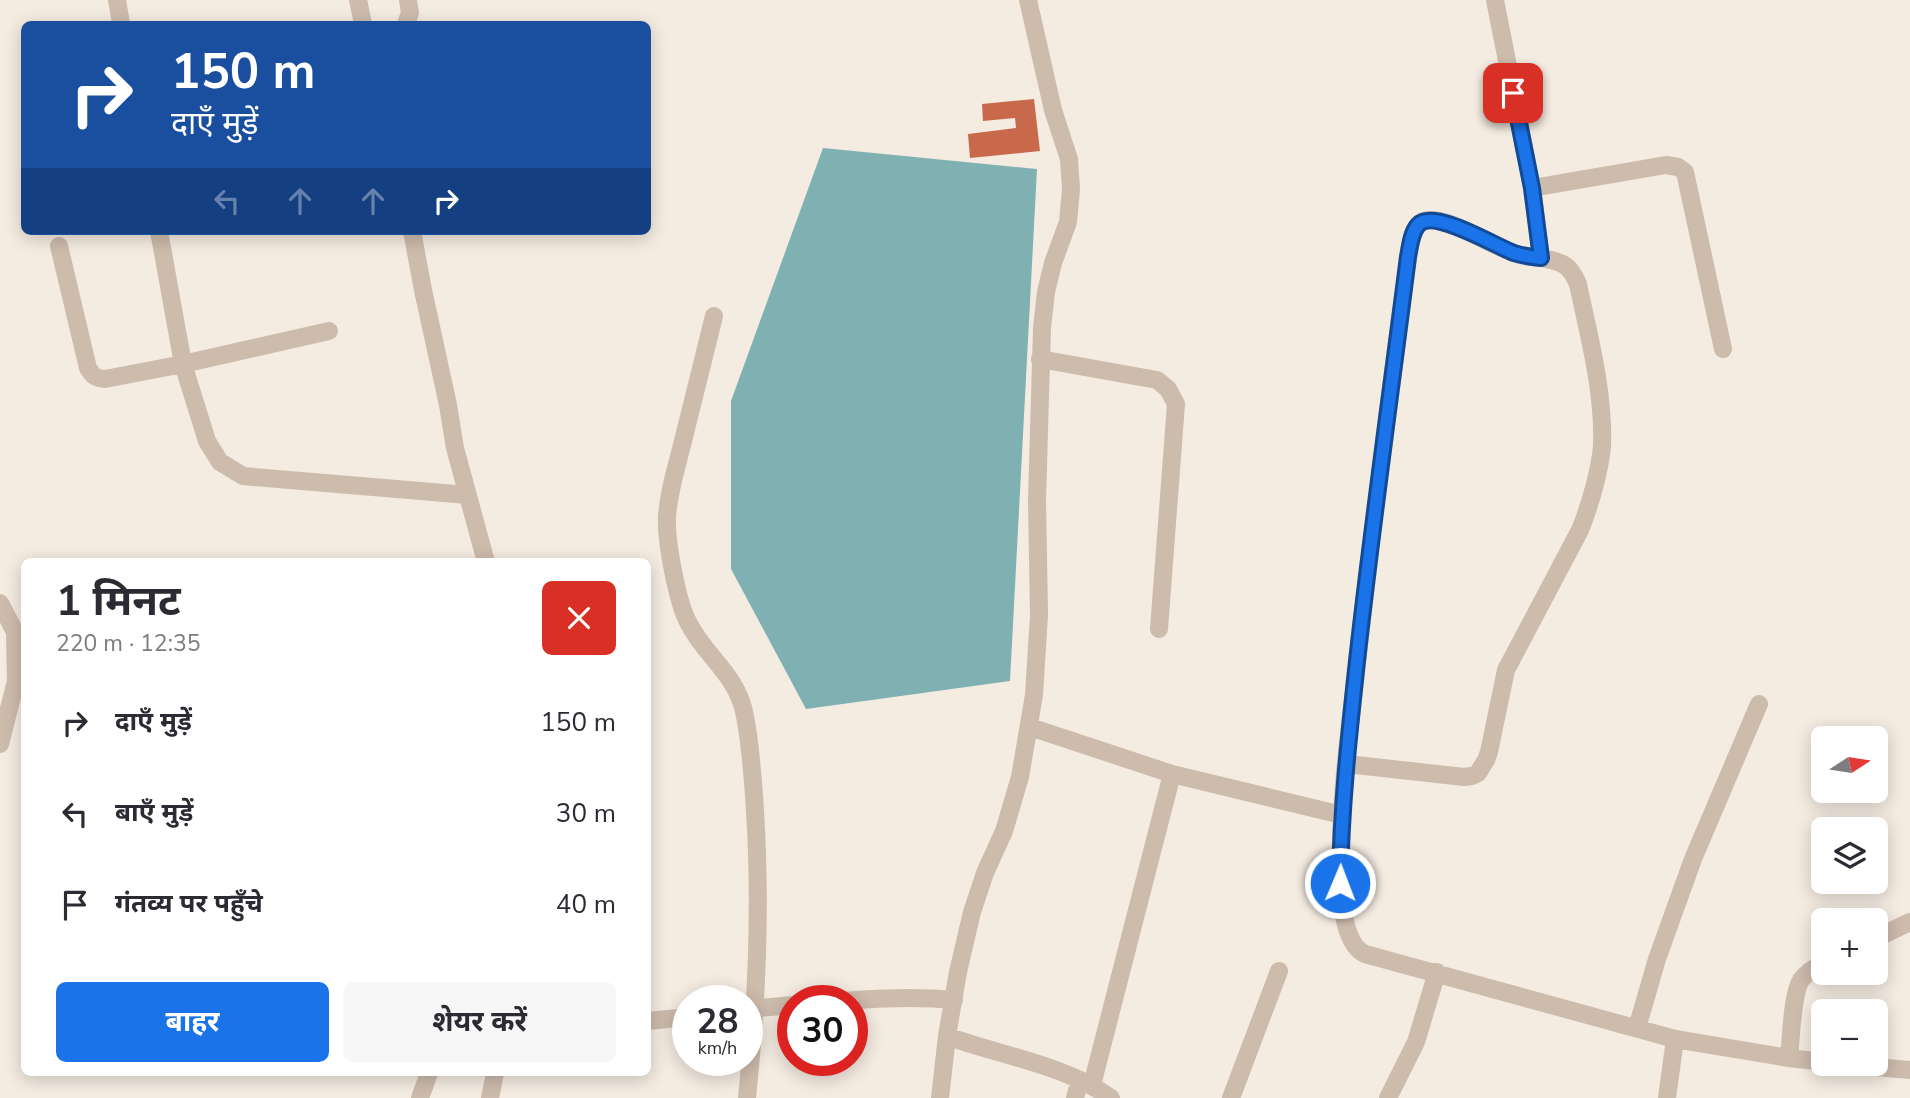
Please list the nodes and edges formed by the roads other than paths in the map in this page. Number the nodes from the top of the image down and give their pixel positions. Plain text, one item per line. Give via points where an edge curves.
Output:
1 (117, 0) edge
2 (358, 0) edge
3 (408, 0) edge
4 (1028, 0) edge
5 (1495, 0) edge
6 (120, 21) edge
7 (362, 21) edge
8 (407, 21) edge
9 (1532, 188) junction
10 (160, 235) edge
11 (413, 235) edge
12 (58, 246) dead end
13 (1541, 258) junction
14 (714, 316) dead end
15 (329, 331) dead end
16 (1723, 349) dead end
17 (1040, 359) junction
18 (183, 364) junction
19 (468, 495) junction
20 (485, 558) edge
21 (0, 603) edge
22 (1159, 629) dead end
23 (1759, 704) dead end
24 (1030, 727) junction
25 (0, 744) edge
26 (1347, 764) junction
27 (1172, 774) junction
28 (1342, 815) junction
29 (1910, 922) edge
30 (1888, 932) edge
31 (1279, 971) dead end
32 (1811, 971) edge
33 (1437, 972) junction
34 (753, 985) edge
35 (868, 999) edge
36 (954, 1000) junction
37 (672, 1019) edge
38 (651, 1021) edge
39 (1637, 1028) junction
40 (947, 1036) junction
41 (1675, 1039) junction
42 (1789, 1058) junction
43 (1811, 1061) edge
44 (1888, 1068) edge
45 (1910, 1070) edge
46 (428, 1076) edge
47 (494, 1076) edge
48 (748, 1076) edge
49 (1086, 1083) junction
50 (420, 1098) edge
51 (490, 1098) edge
52 (747, 1098) edge
53 (940, 1098) edge
54 (1075, 1098) edge
55 (1111, 1098) edge
56 (1231, 1098) edge
57 (1388, 1098) edge
58 (1667, 1098) edge

1 - 6 street
2 - 7 street
3 - 8 street
4 - 17 street via 1069,159 1072,189 1068,222 1046,292
5 - 9 street
9 - 13 street
9 - 16 street via 1678,167 1685,173
10 - 18 street
11 - 19 street
12 - 18 street via 94,377 105,379
13 - 26 street via 1511,251 1448,223 1426,220 1415,230 1374,510
13 - 26 street via 1573,272 1596,372 1602,449 1586,515 1506,670 1489,752 1478,773 1464,777
14 - 34 street via 667,518 688,621 728,674 745,713 757,844
15 - 18 street
17 - 22 street via 1157,380 1176,404
17 - 24 street via 1039,615
18 - 19 street via 207,442 220,462 243,477
19 - 20 street
21 - 25 street via 15,632 16,681
23 - 39 street via 1689,869
24 - 27 street
24 - 36 street via 1004,831 972,912
26 - 28 street
27 - 28 street
27 - 49 street
28 - 33 street via 1340,883 1353,945 1365,954
29 - 30 street
31 - 56 street
32 - 42 street via 1800,982 1796,996
33 - 39 street
33 - 57 street via 1416,1042
35 - 36 street
36 - 40 street
37 - 38 street
39 - 41 street
40 - 49 street
40 - 53 street
41 - 42 street
41 - 58 street
42 - 43 street
44 - 45 street
46 - 50 street
47 - 51 street
48 - 52 street
49 - 54 street
49 - 55 street

